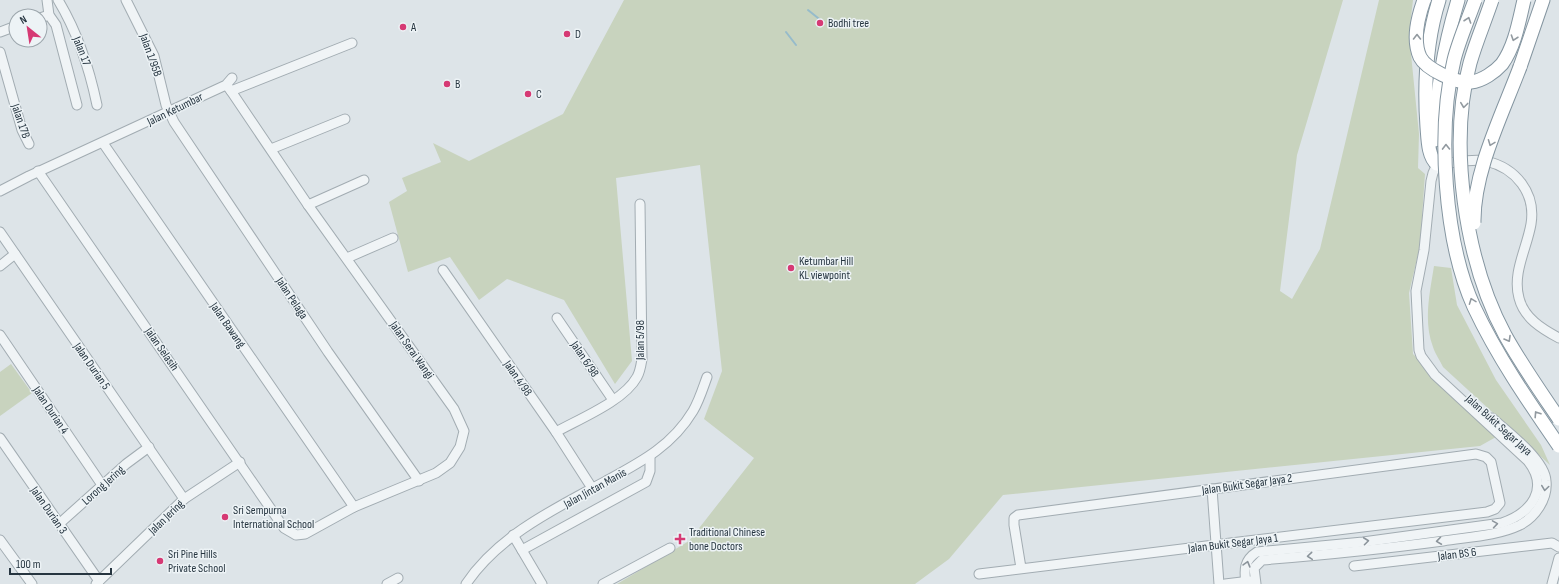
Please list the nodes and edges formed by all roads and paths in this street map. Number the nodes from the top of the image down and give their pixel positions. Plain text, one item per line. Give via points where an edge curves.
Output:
1 (47, 0) edge
2 (58, 0) edge
3 (126, 0) edge
4 (1424, 0) edge
5 (1439, 0) edge
6 (1458, 0) edge
7 (1475, 0) edge
8 (1492, 0) edge
9 (1524, 0) edge
10 (1543, 0) edge
11 (49, 14) joint
12 (352, 43) dead end
13 (0, 52) edge
14 (232, 78) dead end
15 (228, 88) junction
16 (77, 105) dead end
17 (97, 105) dead end
18 (169, 112) junction
19 (345, 119) dead end
20 (103, 143) junction
21 (29, 144) dead end
22 (271, 149) junction
23 (1434, 159) junction
24 (38, 171) junction
25 (364, 180) dead end
26 (0, 191) edge
27 (640, 204) dead end
28 (308, 205) junction
29 (0, 232) edge
30 (393, 238) dead end
31 (15, 254) junction
32 (347, 258) junction
33 (1477, 264) junction
34 (0, 266) edge
35 (443, 270) dead end
36 (557, 318) dead end
37 (0, 335) edge
38 (1559, 338) edge
39 (707, 377) dead end
40 (612, 400) junction
41 (1559, 419) edge
42 (556, 432) junction
43 (0, 438) edge
44 (1559, 446) edge
45 (149, 447) junction
46 (650, 457) junction
47 (240, 462) junction
48 (419, 481) junction
49 (102, 485) junction
50 (592, 488) junction
51 (1212, 489) junction
52 (184, 499) junction
53 (354, 507) junction
54 (1487, 512) joint
55 (59, 524) junction
56 (284, 528) joint
57 (513, 535) junction
58 (0, 540) edge
59 (1216, 545) junction
60 (1559, 547) edge
61 (670, 548) dead end
62 (522, 550) junction
63 (1559, 558) edge
64 (1354, 566) dead end
65 (1021, 568) junction
66 (979, 574) dead end
67 (398, 578) dead end
68 (1256, 582) edge
69 (97, 583) edge
70 (468, 583) edge
71 (1246, 583) edge
72 (32, 584) edge
73 (387, 584) edge
74 (542, 584) edge
75 (603, 584) edge
76 (1219, 584) edge
77 (1225, 584) edge
78 (1552, 584) edge

1 - 11 street
2 - 17 street, Jalan 17 via 88,64
3 - 18 street, Jalan 1/95B via 154,56
9 -> 4 highway, bridge via 1514,39 1502,64 1487,76 1470,83 1442,75 1430,68 1420,57 1416,40
5 - 23 highway via 1428,48 1424,90 1428,141
6 - 23 highway via 1442,59
44 -> 7 highway, bridge via 1491,341 1459,266 1446,176 1445,132 1454,59
8 -> 33 highway, bridge via 1470,64 1463,108 1461,148 1465,210
10 -> 33 highway, bridge via 1478,178 1473,204
11 - 16 street via 56,25
12 - 15 street, Jalan Ketumbar
13 - 21 street, Jalan 17B via 22,130
14 - 15 street
15 - 18 street, Jalan Ketumbar
15 - 22 street, Jalan Serai Wangi
18 - 20 street, Jalan Ketumbar
18 - 48 street, Jalan Pelaga via 328,352
19 - 22 street
20 - 24 street, Jalan Ketumbar
20 - 53 street, Jalan Bawang
22 - 28 street, Jalan Serai Wangi
23 - 38 street via 1486,161 1507,170 1521,181 1531,202 1531,223 1517,278 1519,299 1529,319
23 -> 68 street, Jalan Bukit Segar Jaya via 1438,173 1428,264 1422,290 1422,338 1425,348 1439,370 1533,455 1546,480 1546,491 1541,504 1521,525 1505,531 1363,552 1262,560 1254,568
71 -> 23 street, Jalan Bukit Segar Jaya via 1245,565 1250,556 1257,552 1363,542 1502,523 1528,509 1535,497 1538,482 1536,470 1435,375 1419,350 1416,291 1424,250
24 - 26 street, Jalan Ketumbar
24 - 47 street, Jalan Selasih
25 - 28 street
27 - 40 street, Jalan 5/98 via 642,359 638,376 625,391
28 - 32 street, Jalan Serai Wangi
29 - 31 street, Jalan Durian 5
30 - 32 street
31 - 34 street
31 - 45 street, Jalan Durian 5
32 - 48 street, Jalan Serai Wangi via 454,409 464,431 460,447 450,463 436,474
33 -> 41 highway, bridge via 1489,300 1505,334
35 - 42 street, Jalan 4/98
36 - 40 street, Jalan 6/98
37 - 49 street, Jalan Durian 4
39 - 46 street, Jalan Jintan Manis via 685,422
40 - 42 street, Jalan 5/98
42 - 50 street, Jalan 4/98
43 - 55 street, Jalan Durian 3
45 - 49 street, Lorong Jering
45 - 52 street, Jalan Durian 5
46 - 50 street, Jalan Jintan Manis
46 - 62 street via 650,470 646,482
47 - 52 street, Jalan Jering
47 - 56 street, Jalan Selasih
48 - 53 street, Jalan Serai Wangi
49 - 55 street, Lorong Jering
50 - 57 street, Jalan Jintan Manis
51 - 54 street, Jalan Bukit Segar Jaya 2 via 1476,454 1486,457 1491,462 1497,484 1500,503 1495,509
51 - 59 street
51 - 65 street, Jalan Bukit Segar Jaya 2 via 1018,515 1014,518 1014,525
52 - 69 street, Jalan Jering
53 - 56 street, Jalan Serai Wangi via 305,534 296,535
54 - 59 street, Jalan Bukit Segar Jaya 1
55 - 69 street, Jalan Durian 3
57 - 62 street
57 - 70 street, Jalan Jintan Manis via 491,553
58 - 72 street
59 - 65 street, Jalan Bukit Segar Jaya 1
59 - 76 street
60 - 64 street, Jalan BS 6 via 1552,542
61 - 75 street
62 - 74 street
63 - 78 street
65 - 66 street, Jalan Bukit Segar Jaya 1
67 - 73 street
68 - 71 street
71 - 77 street

